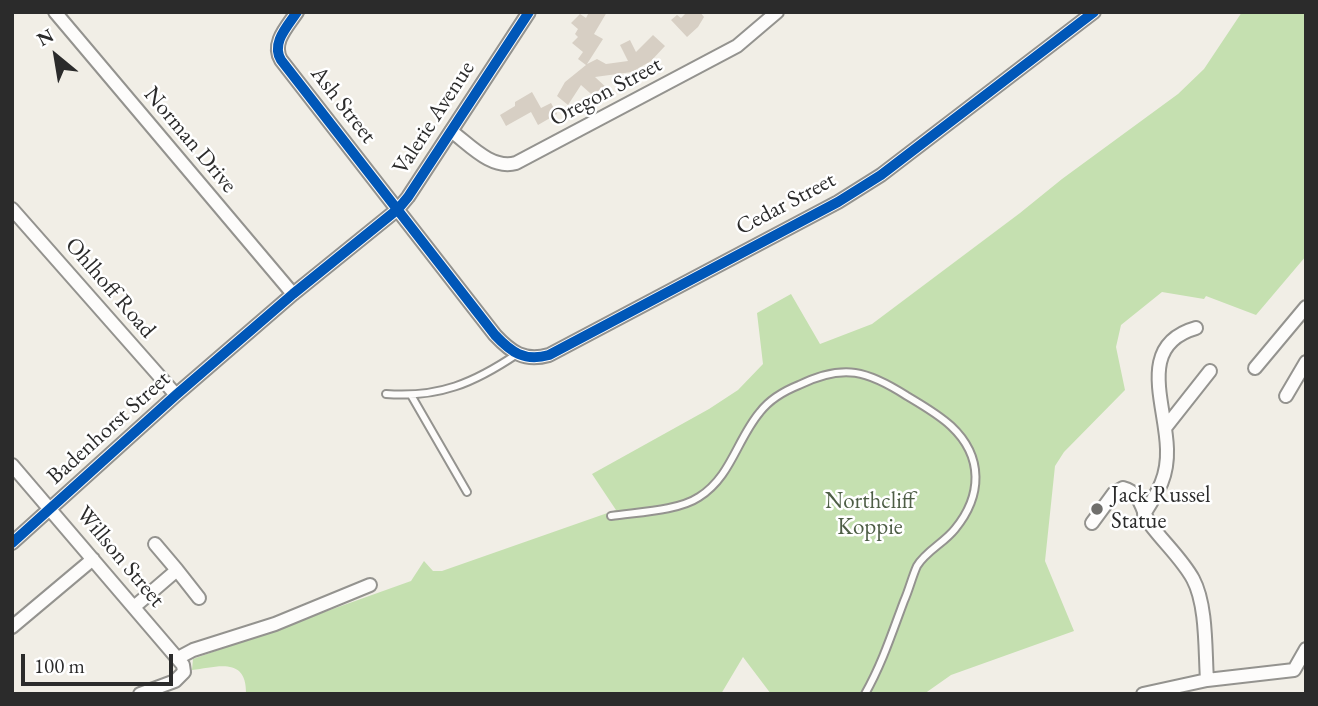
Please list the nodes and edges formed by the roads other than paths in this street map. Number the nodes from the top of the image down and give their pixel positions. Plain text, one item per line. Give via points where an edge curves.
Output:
1 (55, 12) edge
2 (297, 12) edge
3 (529, 12) edge
4 (777, 12) edge
5 (1094, 12) edge
6 (451, 131) junction
7 (12, 209) edge
8 (398, 209) junction
9 (293, 294) junction
10 (1306, 307) edge
11 (1196, 328) dead end
12 (235, 345) joint
13 (517, 354) junction
14 (1306, 362) edge
15 (1255, 368) dead end
16 (1210, 371) dead end
17 (386, 394) dead end
18 (411, 395) junction
19 (176, 396) junction
20 (1286, 396) dead end
21 (1164, 428) junction
22 (12, 465) edge
23 (467, 492) dead end
24 (51, 509) junction
25 (1144, 514) junction
26 (611, 516) dead end
27 (1091, 523) dead end
28 (12, 542) edge
29 (155, 544) dead end
30 (93, 559) junction
31 (177, 570) junction
32 (370, 585) dead end
33 (200, 598) dead end
34 (134, 607) junction
35 (12, 627) edge
36 (1306, 649) edge
37 (178, 658) junction
38 (1300, 674) edge
39 (1207, 680) junction
40 (140, 694) edge
41 (865, 694) edge
42 (1143, 694) edge

1 - 9 street, Norman Drive
2 - 8 street, Ash Street via 278,43 281,60
3 - 6 street, Valerie Avenue
4 - 6 street, Oregon Street via 737,46 516,163 494,163
5 - 13 street, Cedar Street via 892,167 838,202 549,355
6 - 8 street, Valerie Avenue
7 - 19 street, Ohlhoff Road
8 - 9 street, Valerie Avenue
8 - 13 street, Ash Street via 481,317
9 - 12 street, Valerie Avenue
10 - 15 street
11 - 21 street via 1182,332 1163,348 1160,394
12 - 19 street, Badenhorst Street
13 - 18 lane via 469,383
14 - 20 street
16 - 21 street
17 - 18 lane
18 - 23 lane
19 - 24 street, Badenhorst Street
21 - 25 street via 1167,451 1162,487
22 - 24 street, Willson Street
24 - 28 street, Badenhorst Street
24 - 30 street, Willson Street
25 - 27 street via 1139,497 1123,488
25 - 39 street via 1195,582
26 - 41 lane via 698,498 722,476 760,411 802,383 858,372 881,379 932,411 960,435 975,466 976,489 952,533 916,568
29 - 31 street
30 - 34 street, Willson Street
30 - 35 street
31 - 33 street
31 - 34 street
32 - 37 street
34 - 37 street, Willson Street
36 - 38 street
37 - 40 street via 185,670 179,680
38 - 39 street
39 - 42 street

